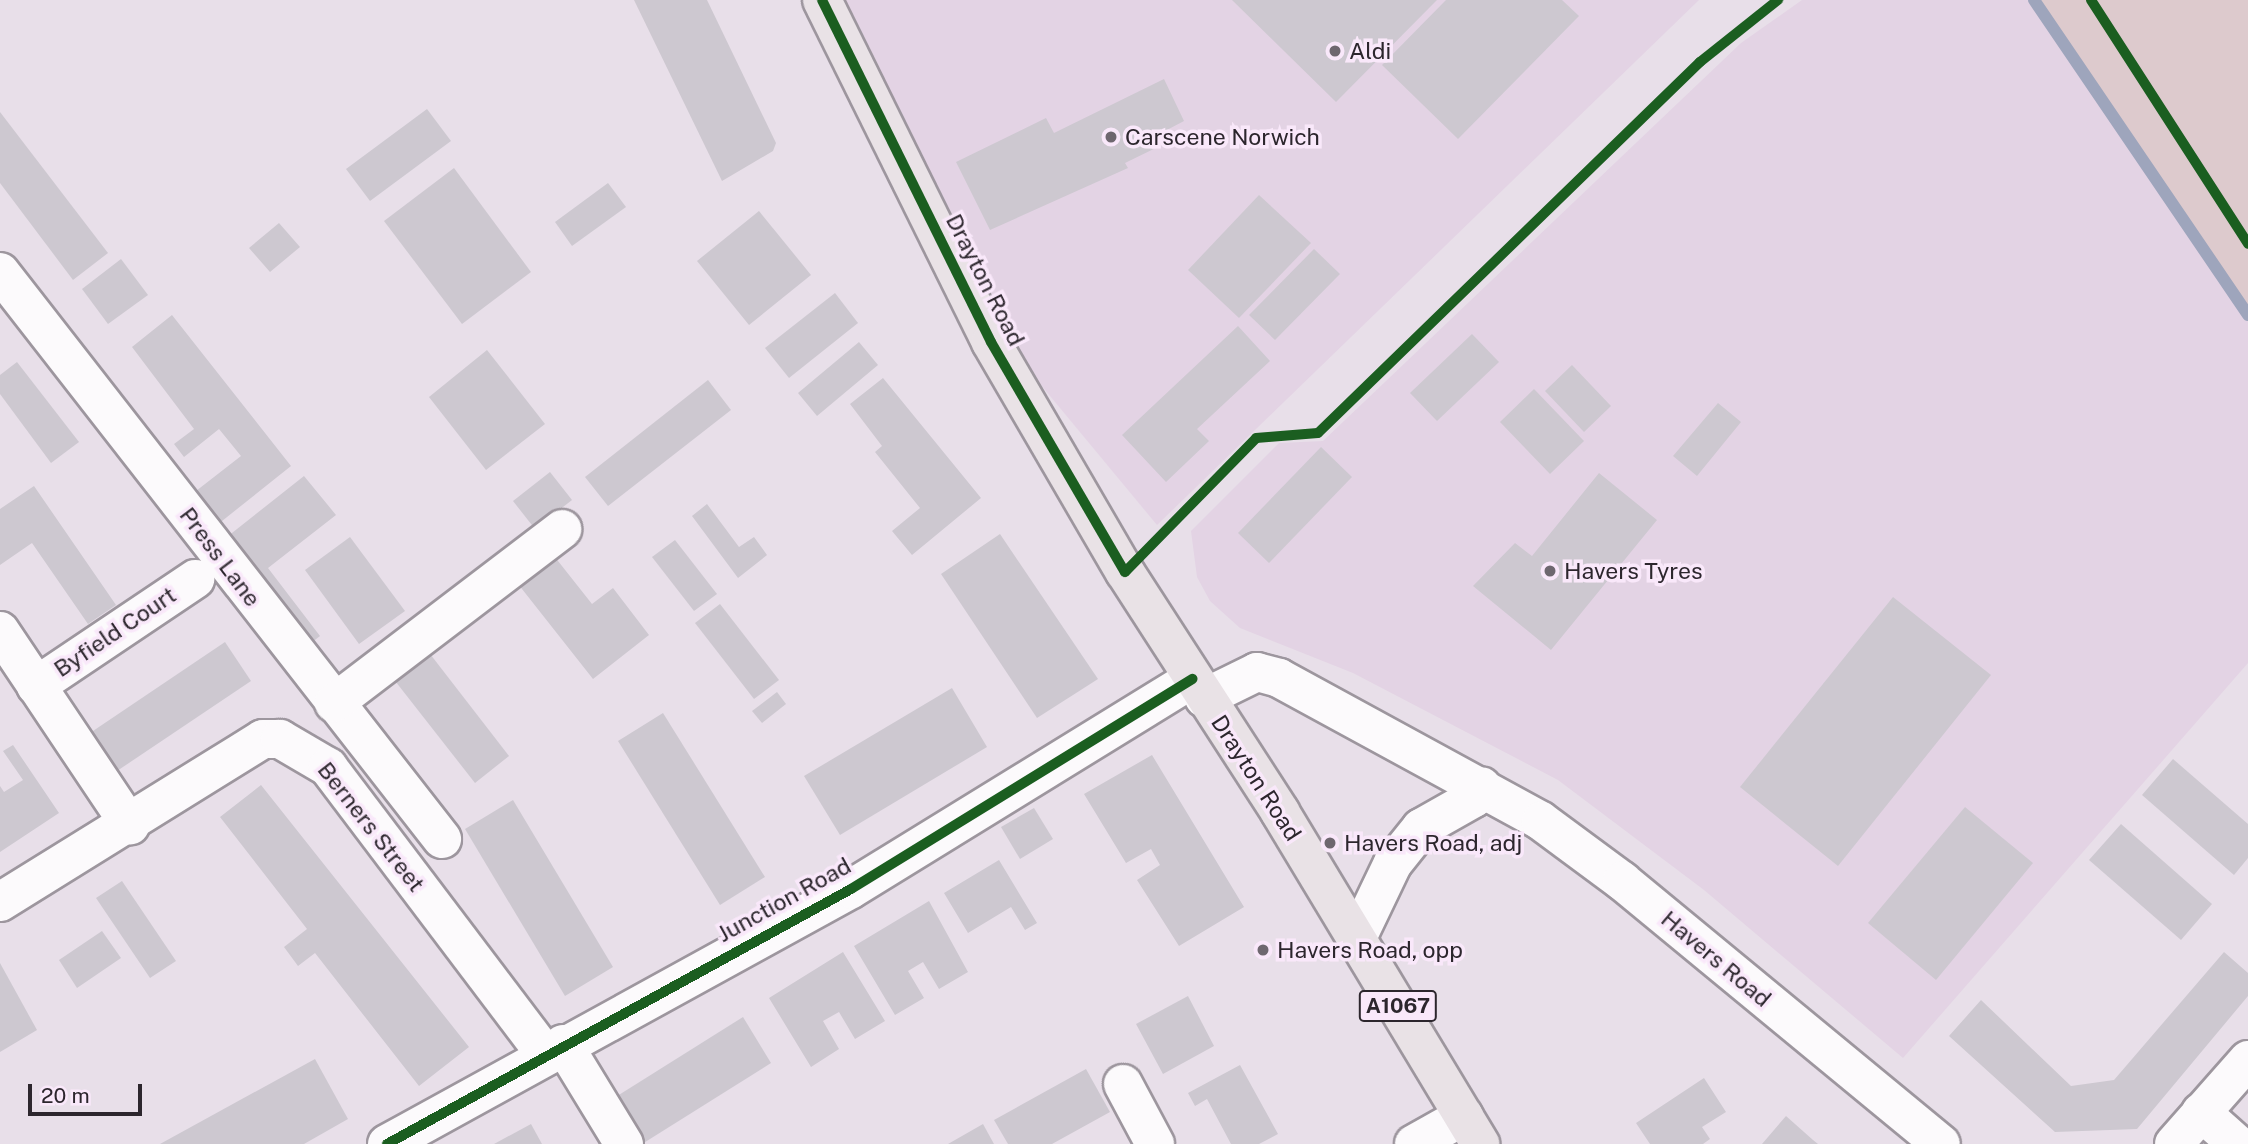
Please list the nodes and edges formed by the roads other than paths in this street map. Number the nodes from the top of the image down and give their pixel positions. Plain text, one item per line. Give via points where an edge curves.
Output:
1 (822, 0) edge
2 (0, 272) edge
3 (562, 529) dead end
4 (195, 579) dead end
5 (0, 631) edge
6 (36, 686) junction
7 (1199, 688) junction
8 (334, 703) junction
9 (1482, 786) junction
10 (130, 825) junction
11 (443, 839) dead end
12 (0, 902) edge
13 (1357, 938) junction
14 (555, 1050) junction
15 (2248, 1060) edge
16 (1123, 1084) dead end
17 (2201, 1112) junction
18 (1472, 1130) edge
19 (387, 1144) edge
20 (624, 1144) edge
21 (1155, 1144) edge
22 (1414, 1144) edge
23 (1941, 1144) edge
24 (2174, 1144) edge
25 (2237, 1144) edge

1 - 7 main road, Drayton Road / A1067 via 991,342
2 - 8 street, Press Lane
3 - 8 street
4 - 6 street, Byfield Court
5 - 6 street, Byfield Court
6 - 10 street, Byfield Court
7 - 9 street, Havers Road via 1257,672 1279,678
7 - 13 main road, Drayton Road / A1067
7 - 14 street, Junction Road via 851,889
8 - 11 street, Press Lane
9 - 13 street via 1474,798 1421,828 1393,863
9 - 23 street, Havers Road via 1622,881
10 - 12 street, Berners Street
10 - 14 street, Berners Street via 263,739 280,739 312,754 328,767
13 - 18 main road, Drayton Road / A1067
14 - 19 street, Junction Road
14 - 20 street, Berners Street
15 - 17 street
16 - 21 street
17 - 24 street
17 - 25 street
18 - 22 street

